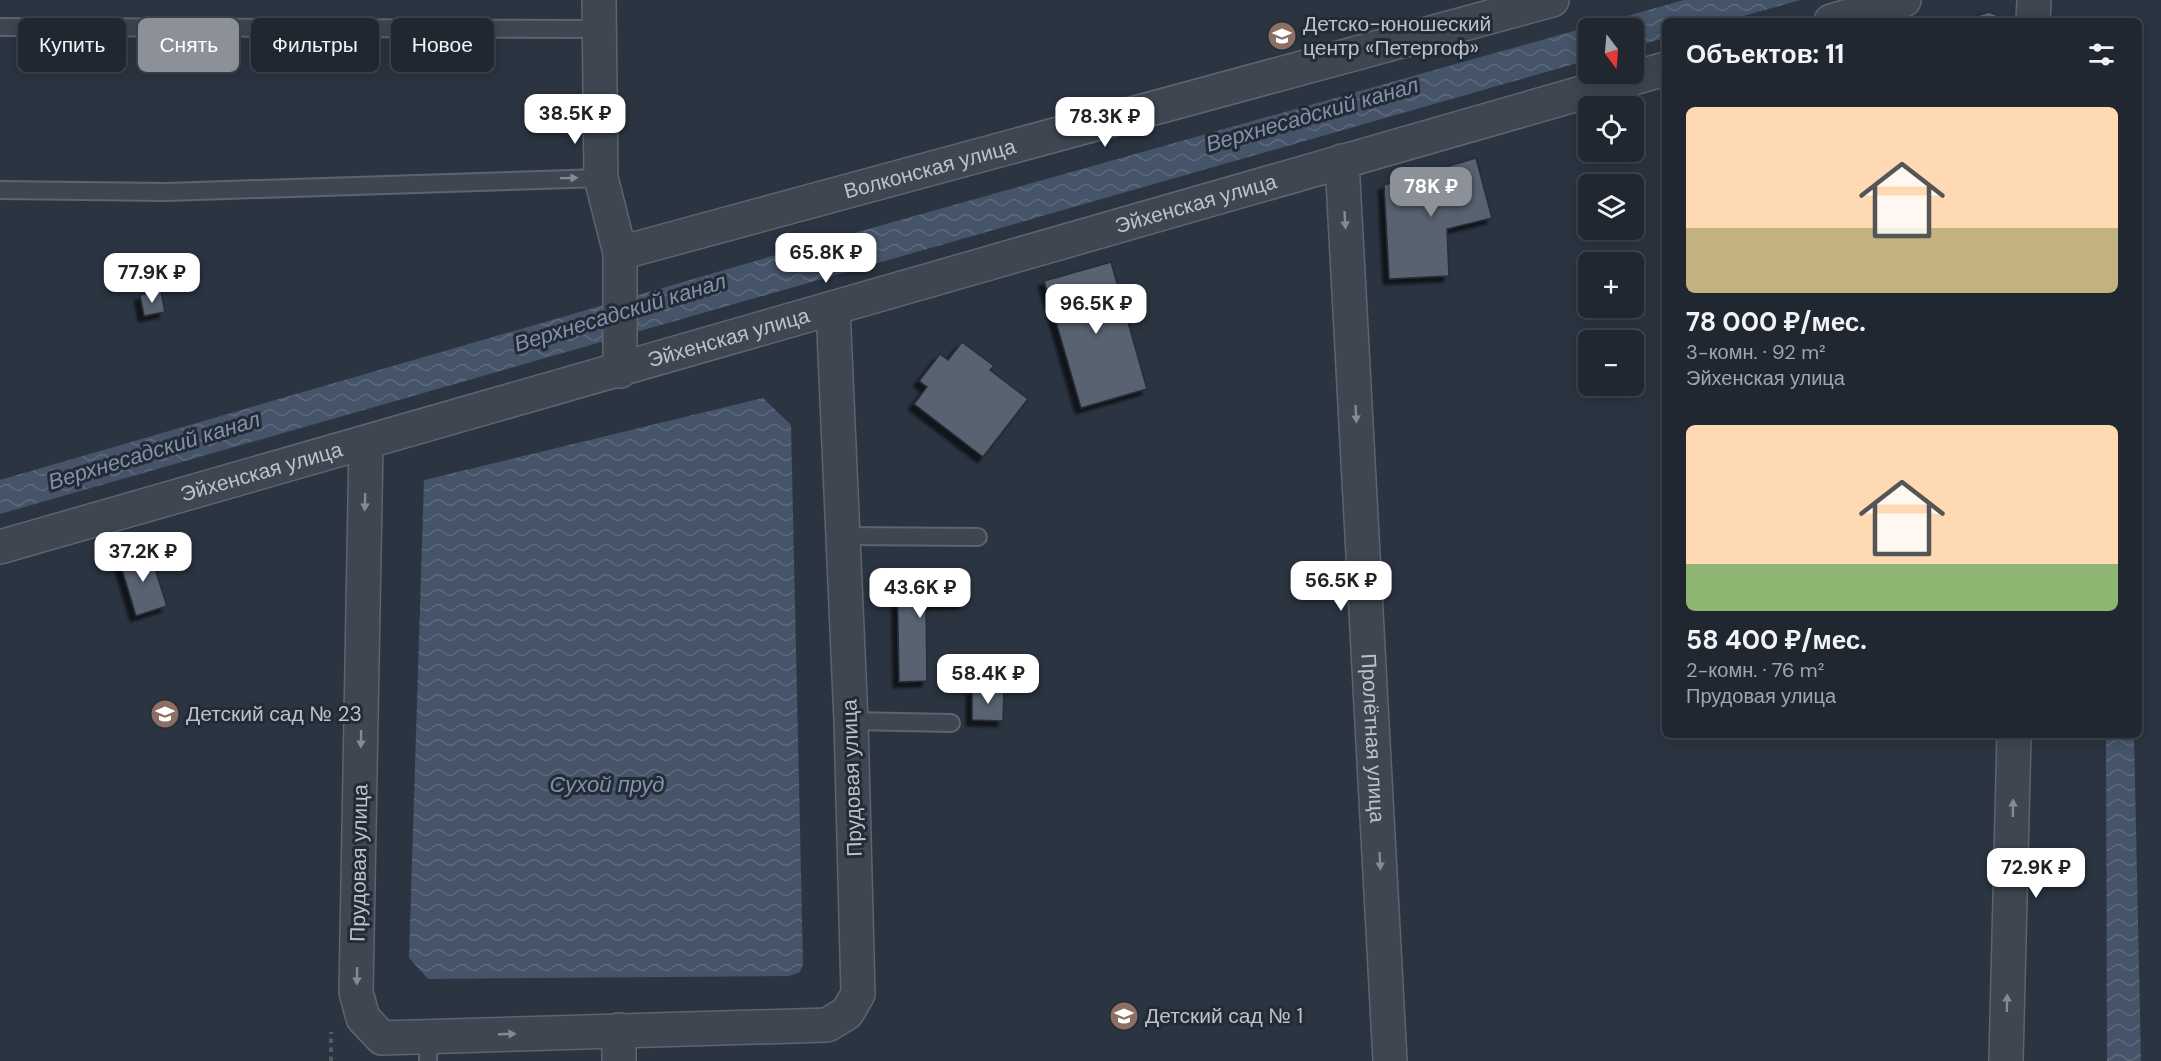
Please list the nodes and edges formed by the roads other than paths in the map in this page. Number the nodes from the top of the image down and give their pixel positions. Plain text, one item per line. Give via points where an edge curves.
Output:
1 (1552, 0) edge
2 (1905, 0) edge
3 (2034, 0) edge
4 (599, 15) edge
5 (1842, 18) edge
6 (2033, 18) edge
7 (0, 27) edge
8 (1662, 70) edge
9 (1342, 161) junction
10 (601, 178) junction
11 (0, 190) edge
12 (620, 253) junction
13 (833, 309) junction
14 (619, 359) junction
15 (366, 444) junction
16 (843, 536) junction
17 (978, 537) dead end
18 (0, 547) edge
19 (851, 721) junction
20 (951, 723) dead end
21 (2014, 738) edge
22 (619, 1046) edge
23 (428, 1049) edge
24 (1390, 1061) edge
25 (2006, 1061) edge

1 - 12 street, Волконская улица
2 - 5 street
3 - 6 street
4 - 7 lane via 472,30
4 - 10 street
8 - 9 street, Эйхенская улица
9 - 13 street, Эйхенская улица
9 -> 24 street, Пролётная улица
11 -> 10 lane via 177,191
10 - 12 street
12 - 14 street
13 - 14 street, Эйхенская улица
13 - 16 street, Прудовая улица
14 - 15 street, Эйхенская улица
15 - 18 street, Эйхенская улица
15 -> 23 street, Прудовая улица via 356,992 363,1018 382,1038
16 - 17 lane
16 - 19 street, Прудовая улица
19 - 20 lane
19 - 22 street, Прудовая улица via 858,994 847,1013 827,1025
25 -> 21 street
23 -> 22 street, Прудовая улица

